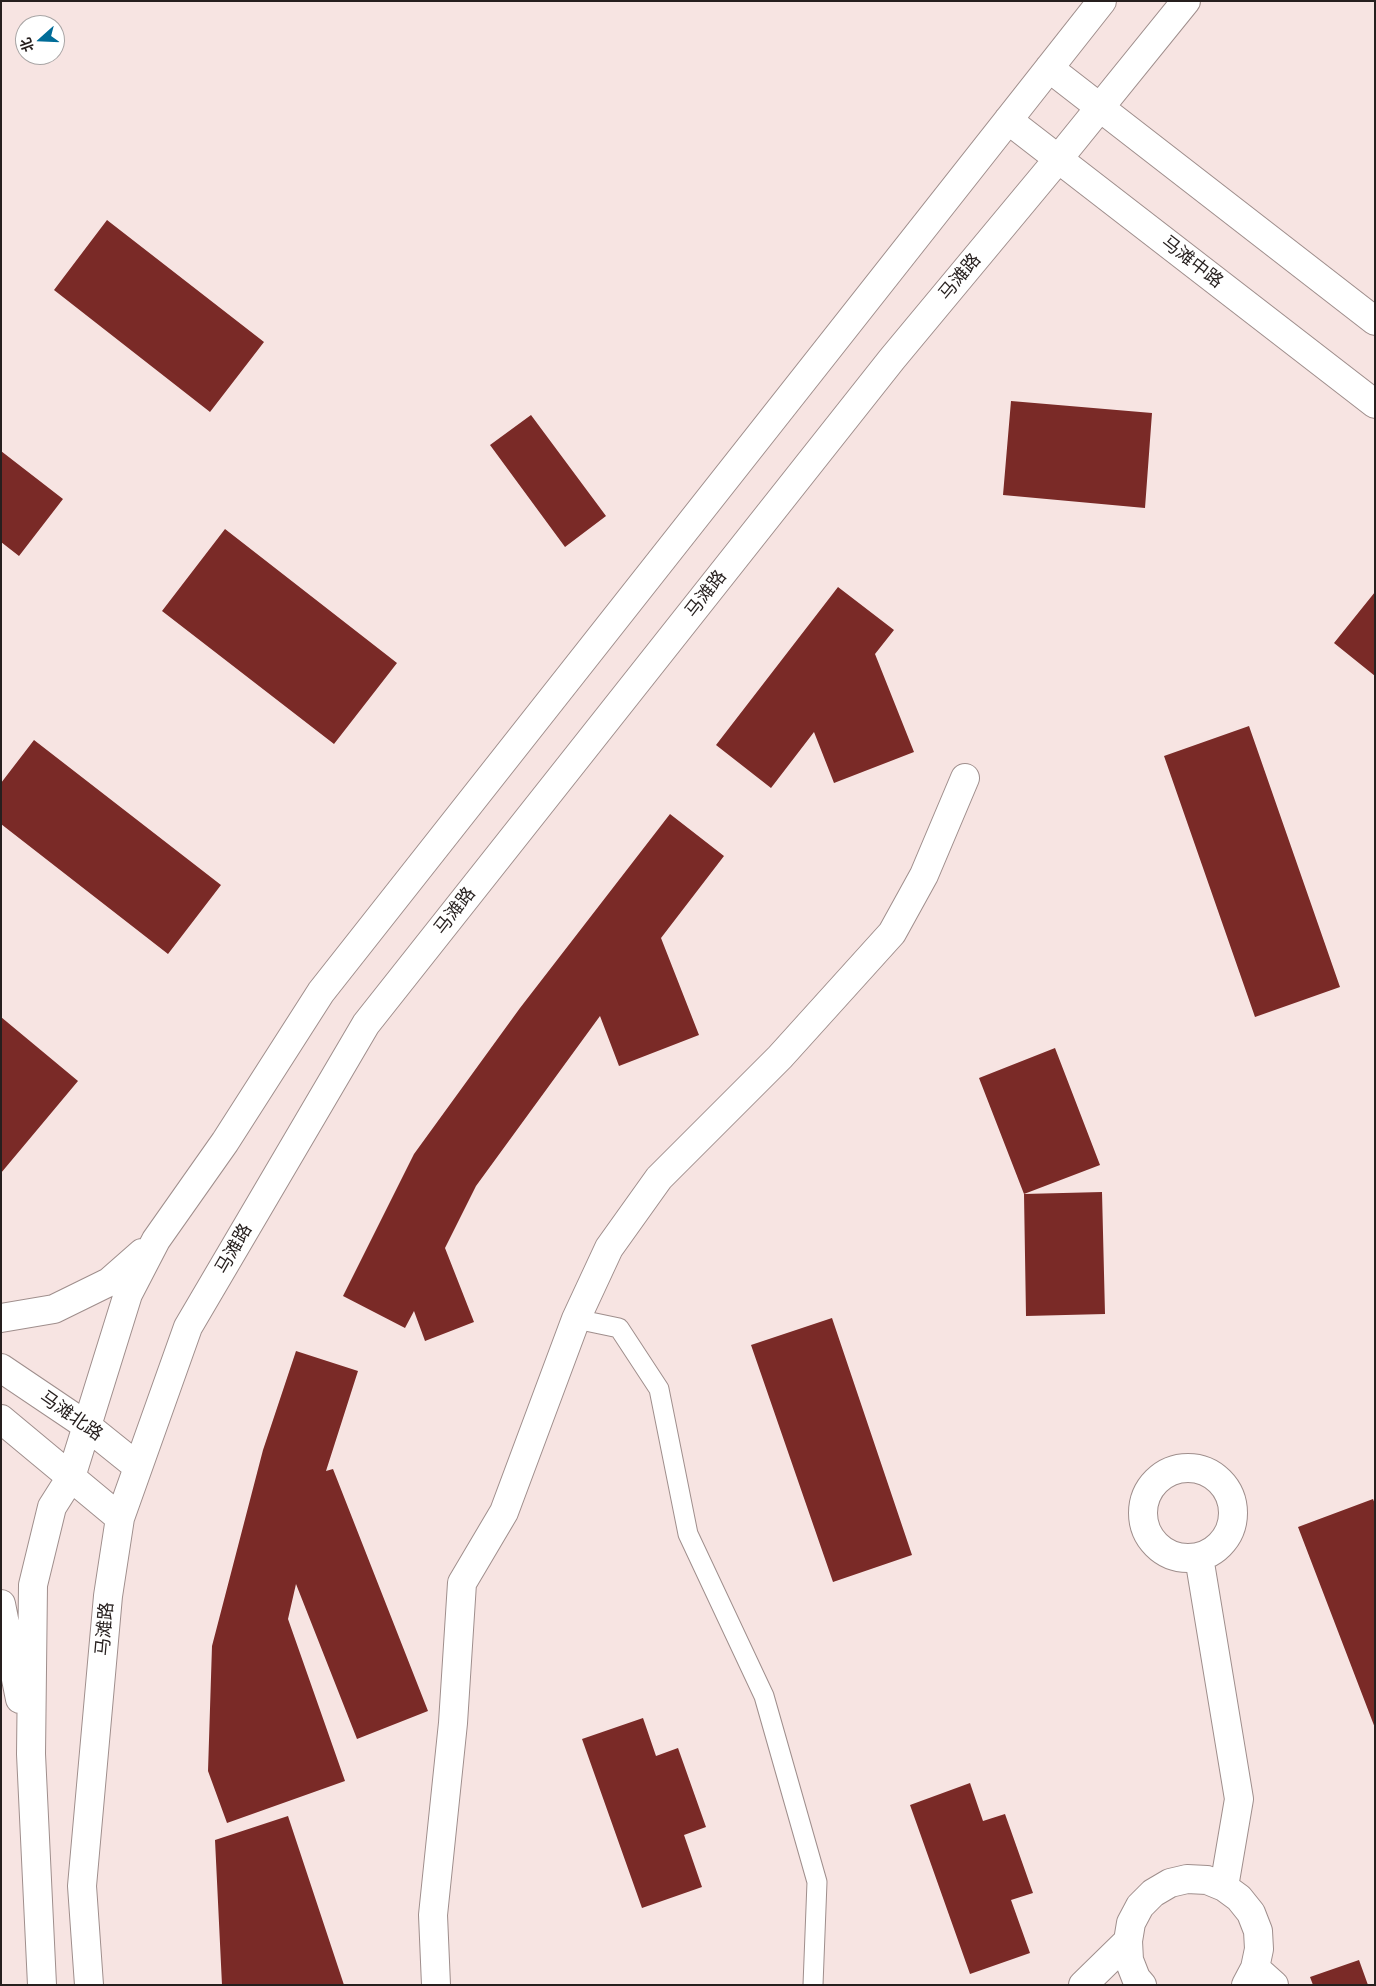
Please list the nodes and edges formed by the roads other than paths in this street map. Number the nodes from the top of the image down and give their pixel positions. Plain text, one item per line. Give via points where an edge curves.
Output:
1 (1102, 1) edge
2 (1186, 1) edge
3 (1049, 68) junction
4 (1100, 107) junction
5 (1008, 120) junction
6 (1059, 158) junction
7 (1375, 321) edge
8 (1375, 404) edge
9 (965, 778) dead end
10 (156, 1240) junction
11 (1, 1318) edge
12 (576, 1319) junction
13 (1, 1368) edge
14 (1, 1419) edge
15 (87, 1426) junction
16 (138, 1467) junction
17 (71, 1477) junction
18 (120, 1518) junction
19 (1199, 1557) dead end
20 (1, 1604) edge
21 (31, 1754) junction
22 (1224, 1887) junction
23 (1128, 1941) junction
24 (1258, 1979) edge
25 (42, 1985) edge
26 (89, 1985) edge
27 (436, 1985) edge
28 (813, 1985) edge
29 (1083, 1985) edge
30 (1142, 1985) edge

1 - 3 main road
2 - 4 main road, 马滩路
3 - 4 main road
3 - 5 main road
4 - 6 main road, 马滩路
4 - 7 main road
5 - 6 main road, 马滩中路
5 - 10 main road via 321,992 225,1142
6 - 8 main road, 马滩中路
6 - 16 main road, 马滩路 via 892,359 366,1024 188,1327
9 - 12 main road via 924,875 892,933 780,1057 659,1178 609,1248
10 - 11 main road via 109,1282 54,1309
10 - 15 main road via 128,1294
12 - 27 main road via 504,1512 462,1583 453,1723 433,1915
12 - 28 lane via 619,1328 658,1389 688,1534 764,1696 817,1882
13 - 15 main road, 马滩北路
14 - 17 main road
15 - 16 main road, 马滩北路
15 - 17 main road
16 - 18 main road, 马滩路
17 - 18 main road
17 - 21 main road via 52,1507 33,1585
18 - 26 main road, 马滩路 via 108,1596 82,1886
19 - 22 main road via 1239,1799
20 - 21 main road
21 - 25 main road
22 - 23 main road via 1207,1880 1188,1879 1161,1888 1140,1906 1131,1923
22 - 24 main road via 1251,1913 1258,1931
23 - 29 main road
23 - 30 main road via 1129,1960

